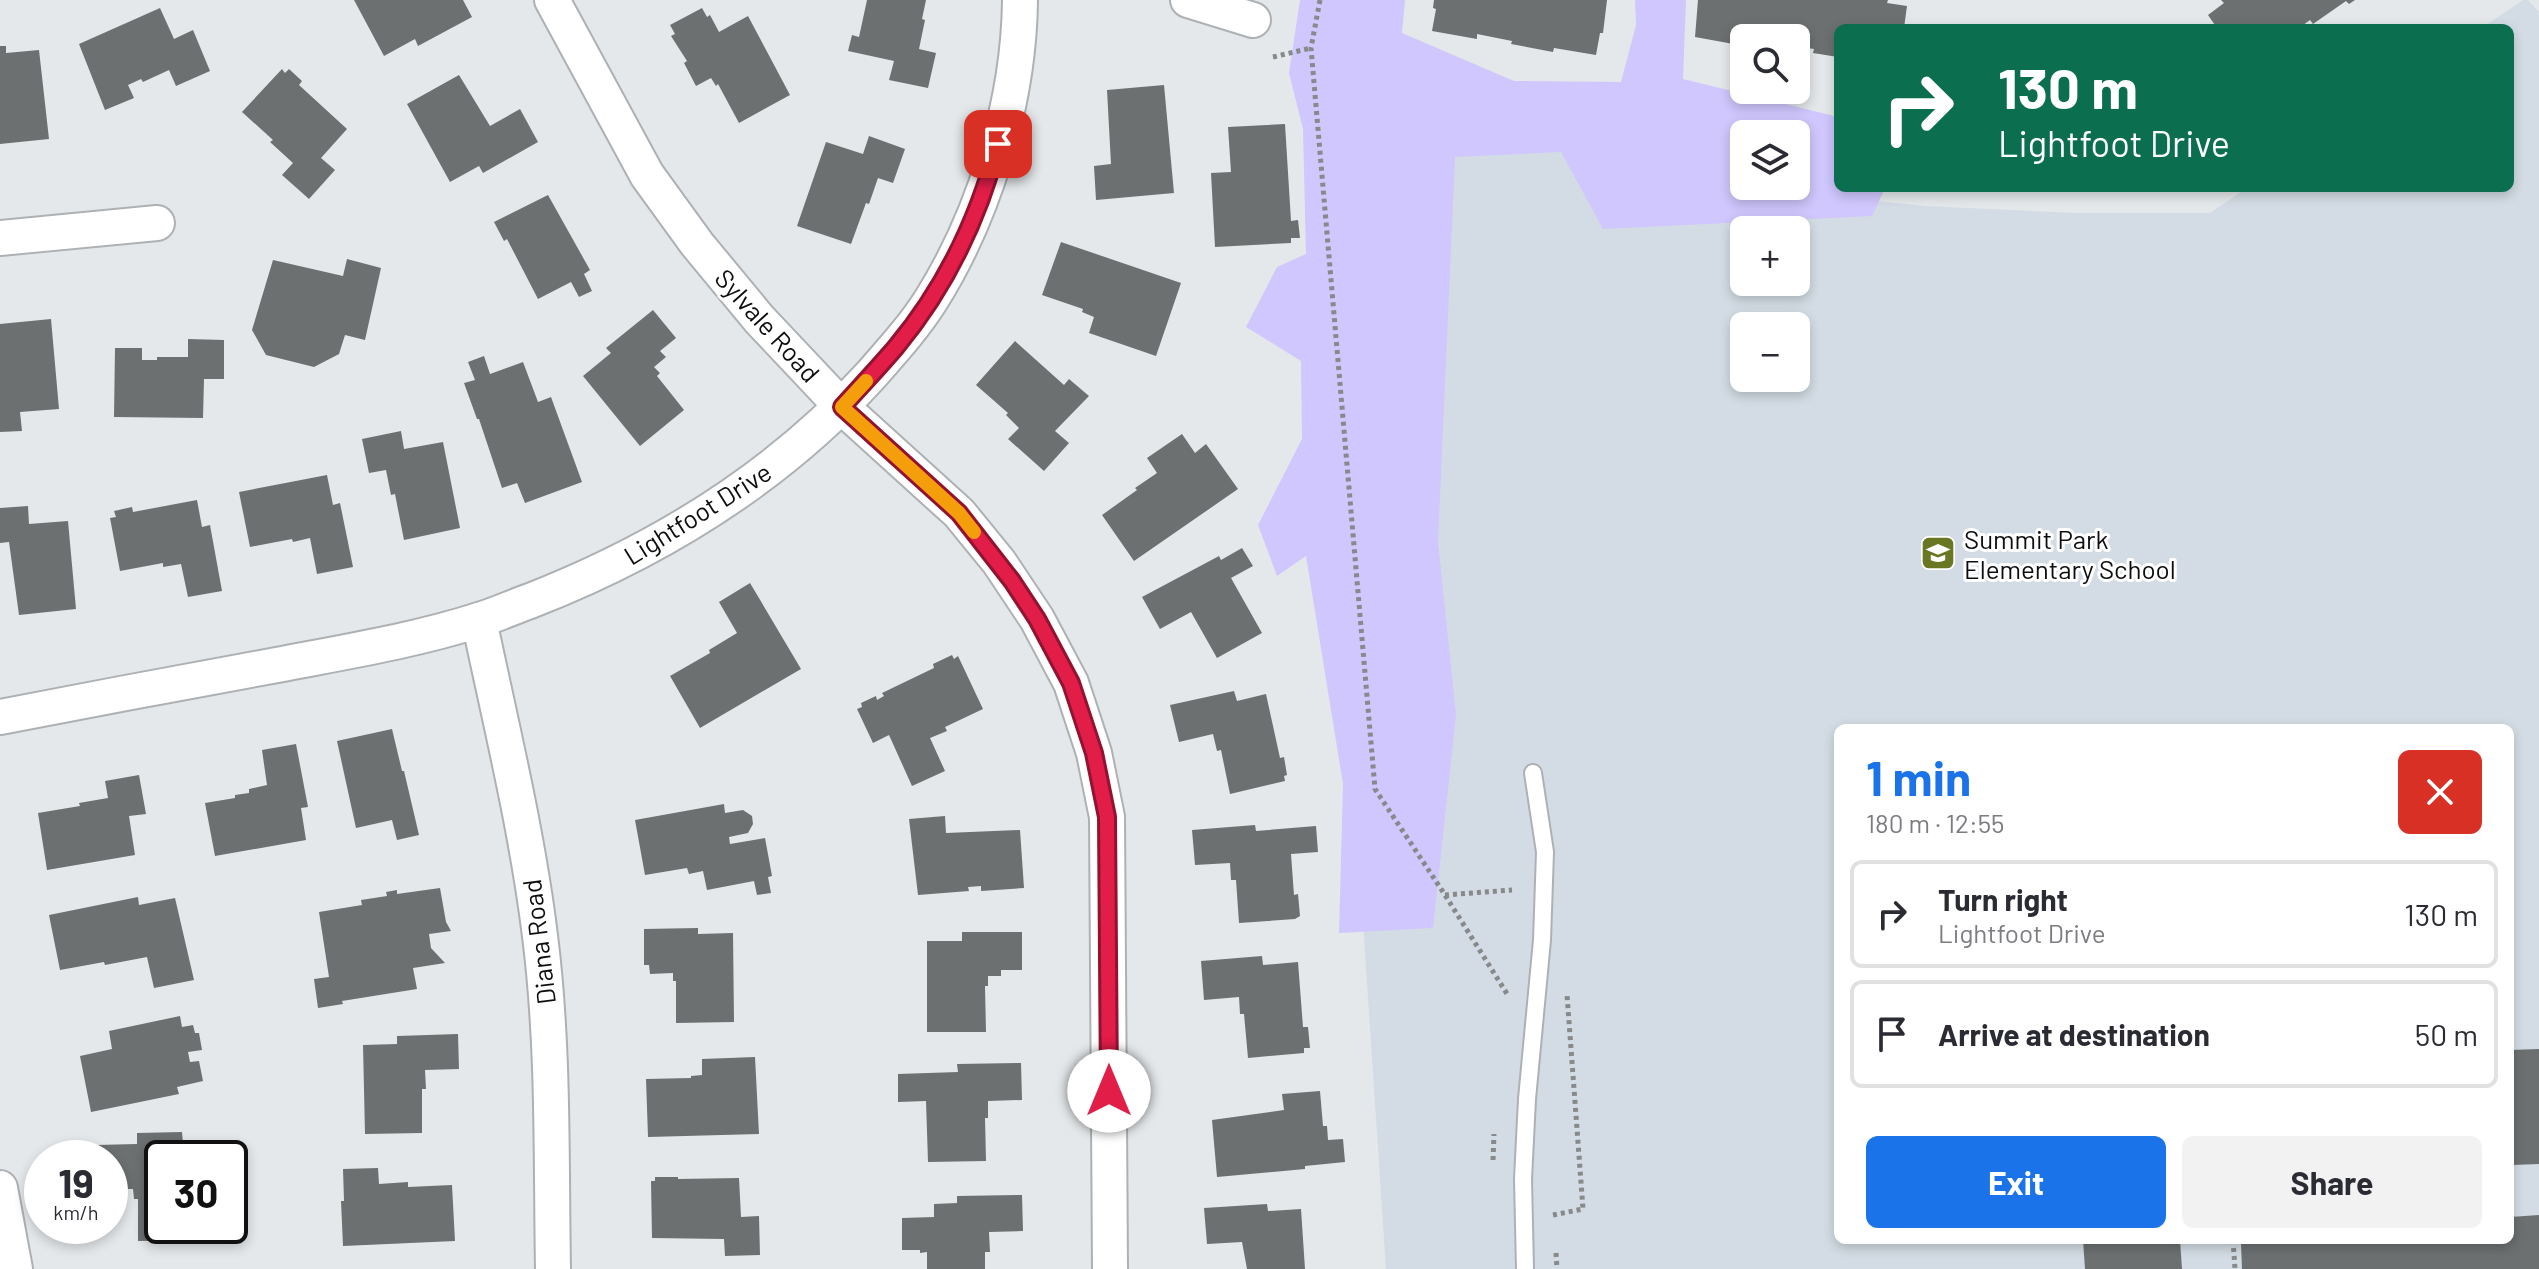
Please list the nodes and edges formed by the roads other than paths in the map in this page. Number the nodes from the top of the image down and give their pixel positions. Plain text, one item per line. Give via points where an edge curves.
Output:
1 (552, 0) edge
2 (1020, 0) edge
3 (1188, 0) edge
4 (1253, 20) dead end
5 (157, 223) dead end
6 (0, 238) edge
7 (842, 407) junction
8 (479, 620) junction
9 (0, 717) edge
10 (1533, 773) dead end
11 (0, 1188) edge
12 (15, 1269) edge
13 (553, 1269) edge
14 (1110, 1269) edge
15 (1525, 1269) edge

1 - 7 street, Sylvale Road via 647,175 759,319
2 - 7 street, Lightfoot Drive via 1011,91 991,170 965,240 897,346
3 - 4 street
5 - 6 street
7 - 8 street, Lightfoot Drive via 783,459 658,542 578,582
7 - 14 street, Sylvale Road via 959,513 999,562 1071,683 1094,753 1107,817
8 - 9 street, Lightfoot Drive via 368,647
8 - 13 street, Diana Road via 525,837 540,937 549,1048
10 - 15 lane via 1545,852 1523,1179
11 - 12 street

